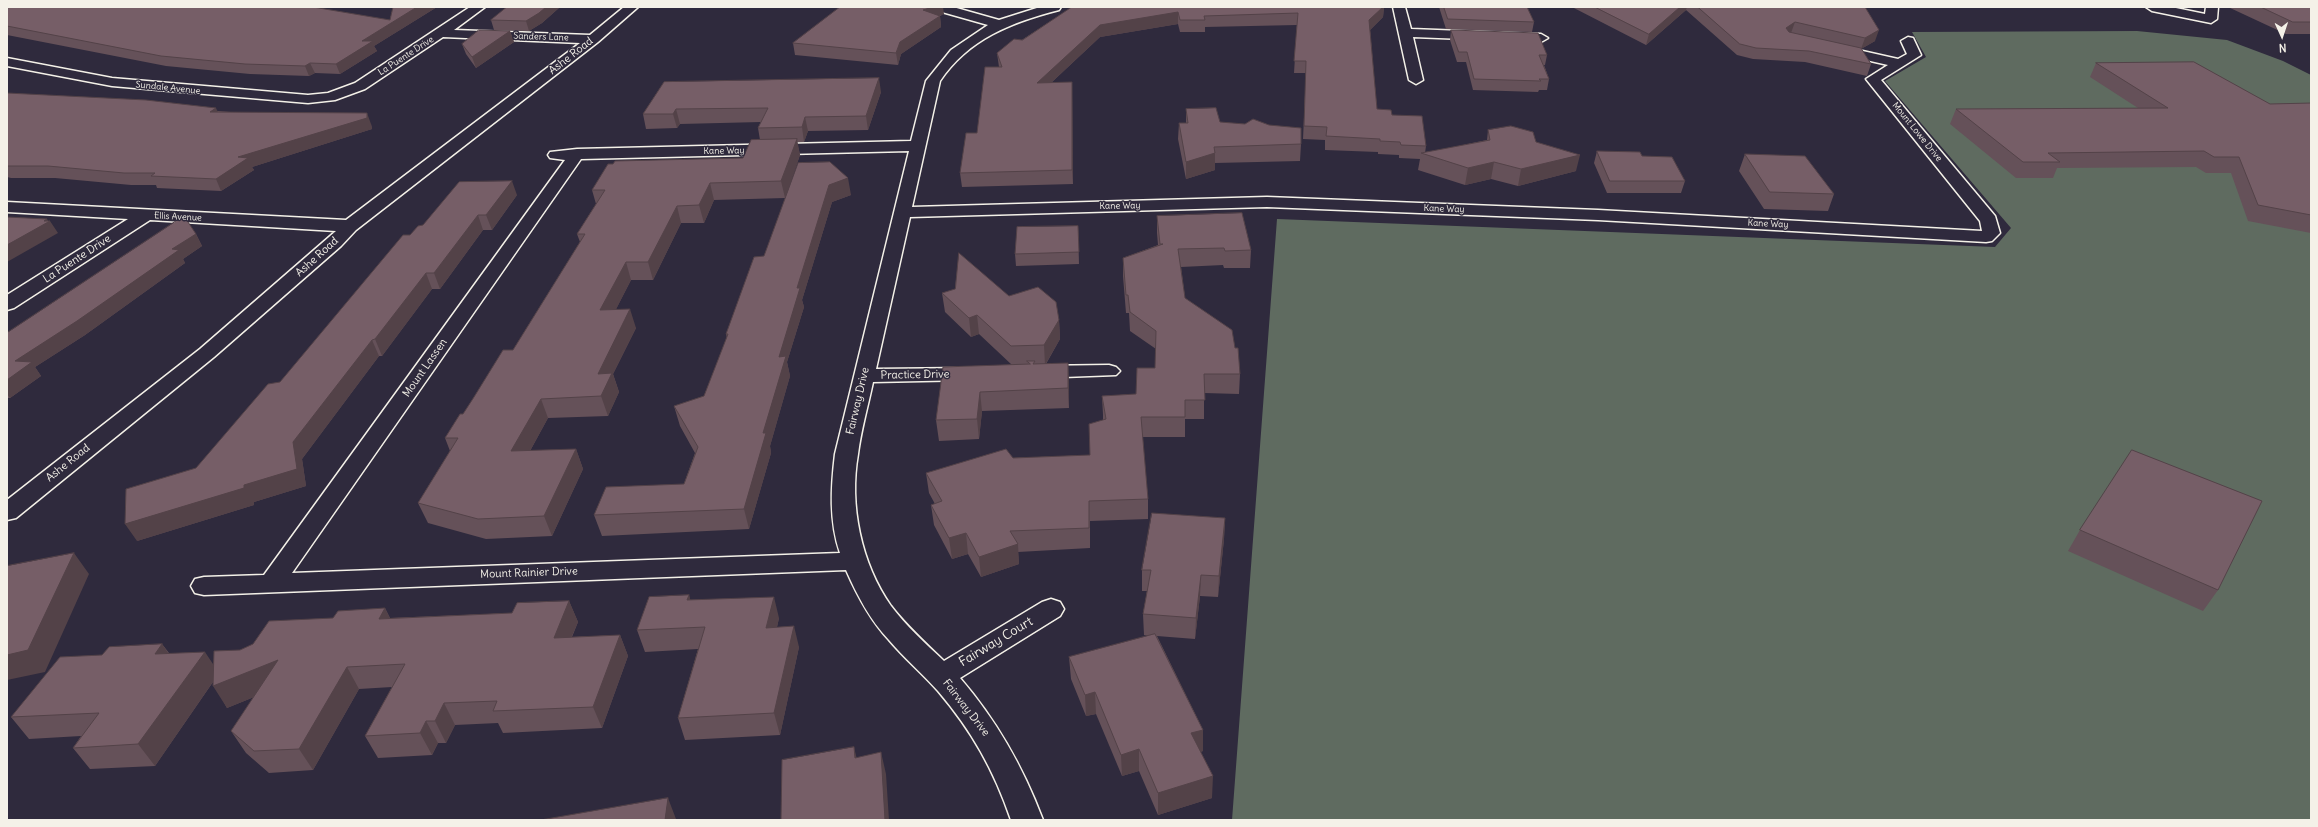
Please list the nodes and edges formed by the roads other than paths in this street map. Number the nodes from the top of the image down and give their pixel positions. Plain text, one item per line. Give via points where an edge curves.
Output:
1 (478, 7) edge
2 (632, 7) edge
3 (939, 7) edge
4 (1055, 7) edge
5 (1399, 7) edge
6 (2152, 7) edge
7 (2211, 13) edge
8 (1000, 25) junction
9 (441, 33) junction
10 (1405, 33) junction
11 (1541, 38) edge
12 (593, 39) junction
13 (1908, 41) dead end
14 (1822, 45) edge
15 (7, 62) edge
16 (1899, 63) junction
17 (1416, 80) dead end
18 (330, 97) joint
19 (917, 146) junction
20 (577, 154) junction
21 (556, 155) dead end
22 (7, 207) edge
23 (902, 212) junction
24 (146, 215) junction
25 (350, 226) junction
26 (1986, 237) joint
27 (7, 304) edge
28 (1109, 371) dead end
29 (991, 373) edge
30 (1014, 373) edge
31 (864, 376) junction
32 (7, 512) edge
33 (855, 561) junction
34 (272, 583) junction
35 (204, 586) dead end
36 (1051, 609) dead end
37 (941, 676) junction
38 (1027, 820) edge

1 - 9 street, La Puente Drive
2 - 12 street, Ashe Road
3 - 8 street
4 - 8 street, Fairway Drive
5 - 10 street
6 - 7 street
8 - 19 street, Fairway Drive via 968,42 941,66 933,81
9 - 12 street, Sanders Lane
9 - 18 street, La Puente Drive via 360,86
10 - 11 street
10 - 17 street
12 - 25 street, Ashe Road
13 - 16 street, Mount Lowe Drive via 1914,55
14 - 16 street
15 - 18 street, Sundale Avenue via 112,82 156,87 308,99
16 - 26 street, Mount Lowe Drive via 1872,78 1989,220 1990,233
19 - 20 street, Kane Way
19 - 23 street, Fairway Drive
20 - 21 street, Kane Way
20 - 34 street, Mount Lassen
22 - 24 street, Ellis Avenue
23 - 26 street, Kane Way via 1267,202 1598,215
23 - 31 street, Fairway Drive
24 - 25 street, Ellis Avenue
24 - 27 street, La Puente Drive
25 - 32 street, Ashe Road via 335,242 207,353
28 - 30 street
29 - 31 street, Practice Drive
31 - 33 street, Fairway Drive via 843,478 844,522
33 - 34 street, Mount Rainier Drive
33 - 37 street, Fairway Drive via 868,590 897,631
34 - 35 street, Mount Rainier Drive
36 - 37 street, Fairway Court
37 - 38 street, Fairway Drive via 986,731 1016,787

